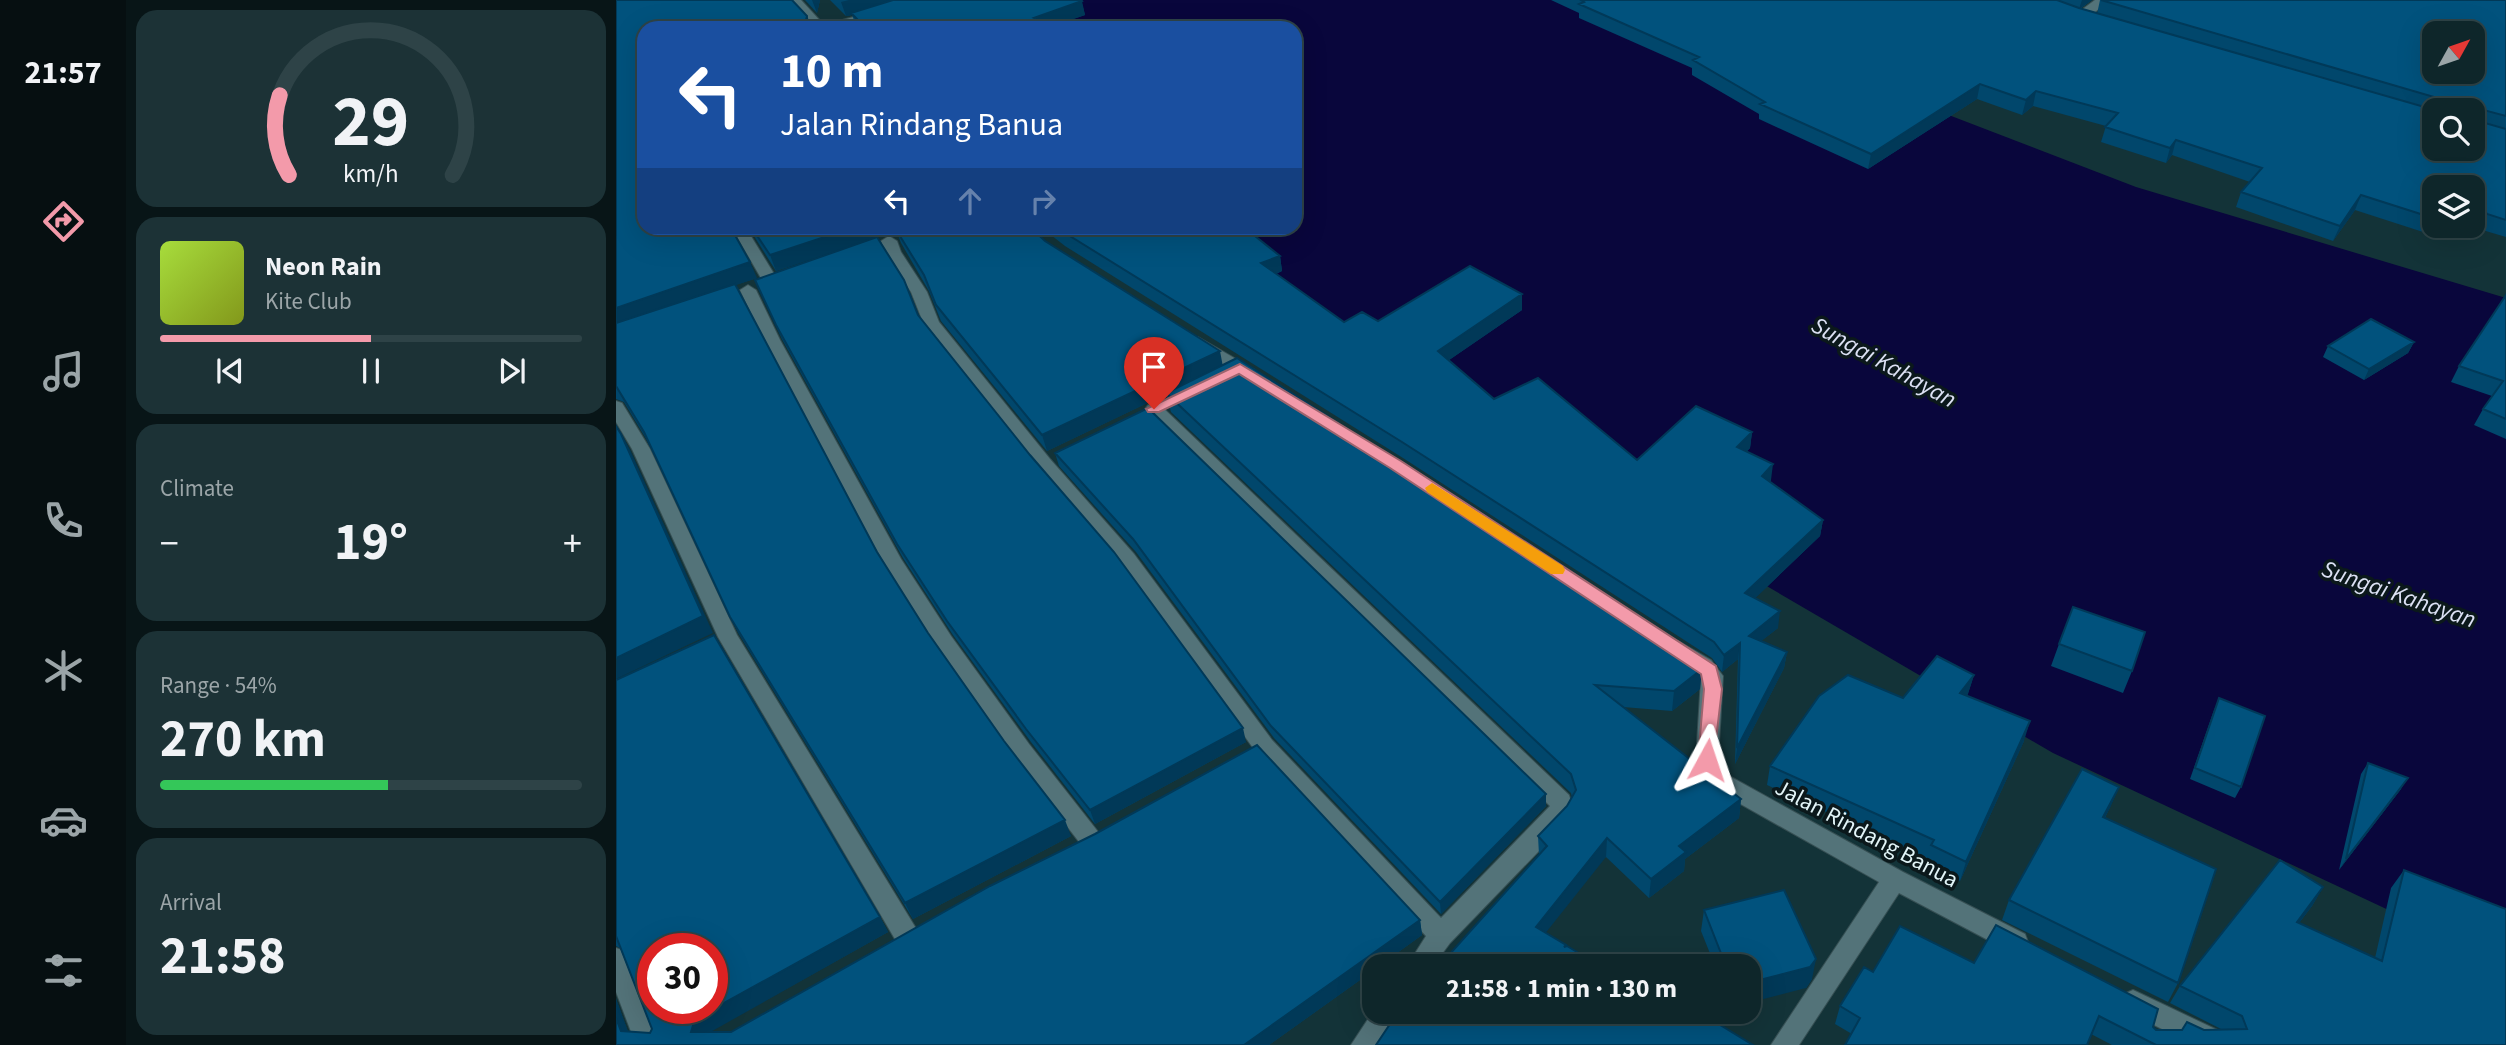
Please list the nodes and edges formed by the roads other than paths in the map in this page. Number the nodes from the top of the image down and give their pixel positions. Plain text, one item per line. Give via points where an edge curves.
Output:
1 (794, 0) edge
2 (930, 0) edge
3 (2103, 0) edge
4 (2064, 12) edge
5 (2081, 17) junction
6 (814, 21) edge
7 (853, 21) edge
8 (2103, 23) edge
9 (744, 235) edge
10 (888, 241) dead end
11 (1182, 332) edge
12 (1240, 369) junction
13 (1215, 380) edge
14 (1262, 382) edge
15 (616, 407) edge
16 (1154, 409) edge
17 (1658, 636) edge
18 (728, 637) junction
19 (705, 648) edge
20 (1264, 746) junction
21 (1241, 759) edge
22 (1114, 828) edge
23 (1091, 840) junction
24 (1068, 852) edge
25 (1895, 879) junction
26 (931, 925) edge
27 (1441, 935) junction
28 (908, 938) junction
29 (2031, 950) edge
30 (884, 951) edge
31 (1428, 954) edge
32 (616, 959) edge
33 (2118, 994) edge
34 (2167, 1020) junction
35 (1379, 1024) edge
36 (649, 1045) edge
37 (1364, 1045) edge
38 (1784, 1045) edge
39 (2159, 1045) edge
40 (2221, 1045) edge

1 - 6 street
2 - 7 street
3 - 5 street
4 - 5 street
5 - 8 street
9 - 23 street via 778,280 742,293 893,562 944,642
10 - 20 street via 919,292 931,323 1127,559
11 - 12 street
12 - 13 street
12 - 14 street
15 - 18 street
16 - 27 street via 1561,802 1557,817
17 - 25 street, Jalan Rindang Banua via 1712,676 1707,760 1713,778
18 - 19 street
18 - 28 street
20 - 21 street
20 - 27 street
22 - 23 street
23 - 24 street
25 - 29 street, Jalan Rindang Banua
25 - 38 street
26 - 28 street
27 - 31 street
28 - 30 street
32 - 36 street
33 - 34 street
34 - 39 street
34 - 40 street
35 - 37 street

